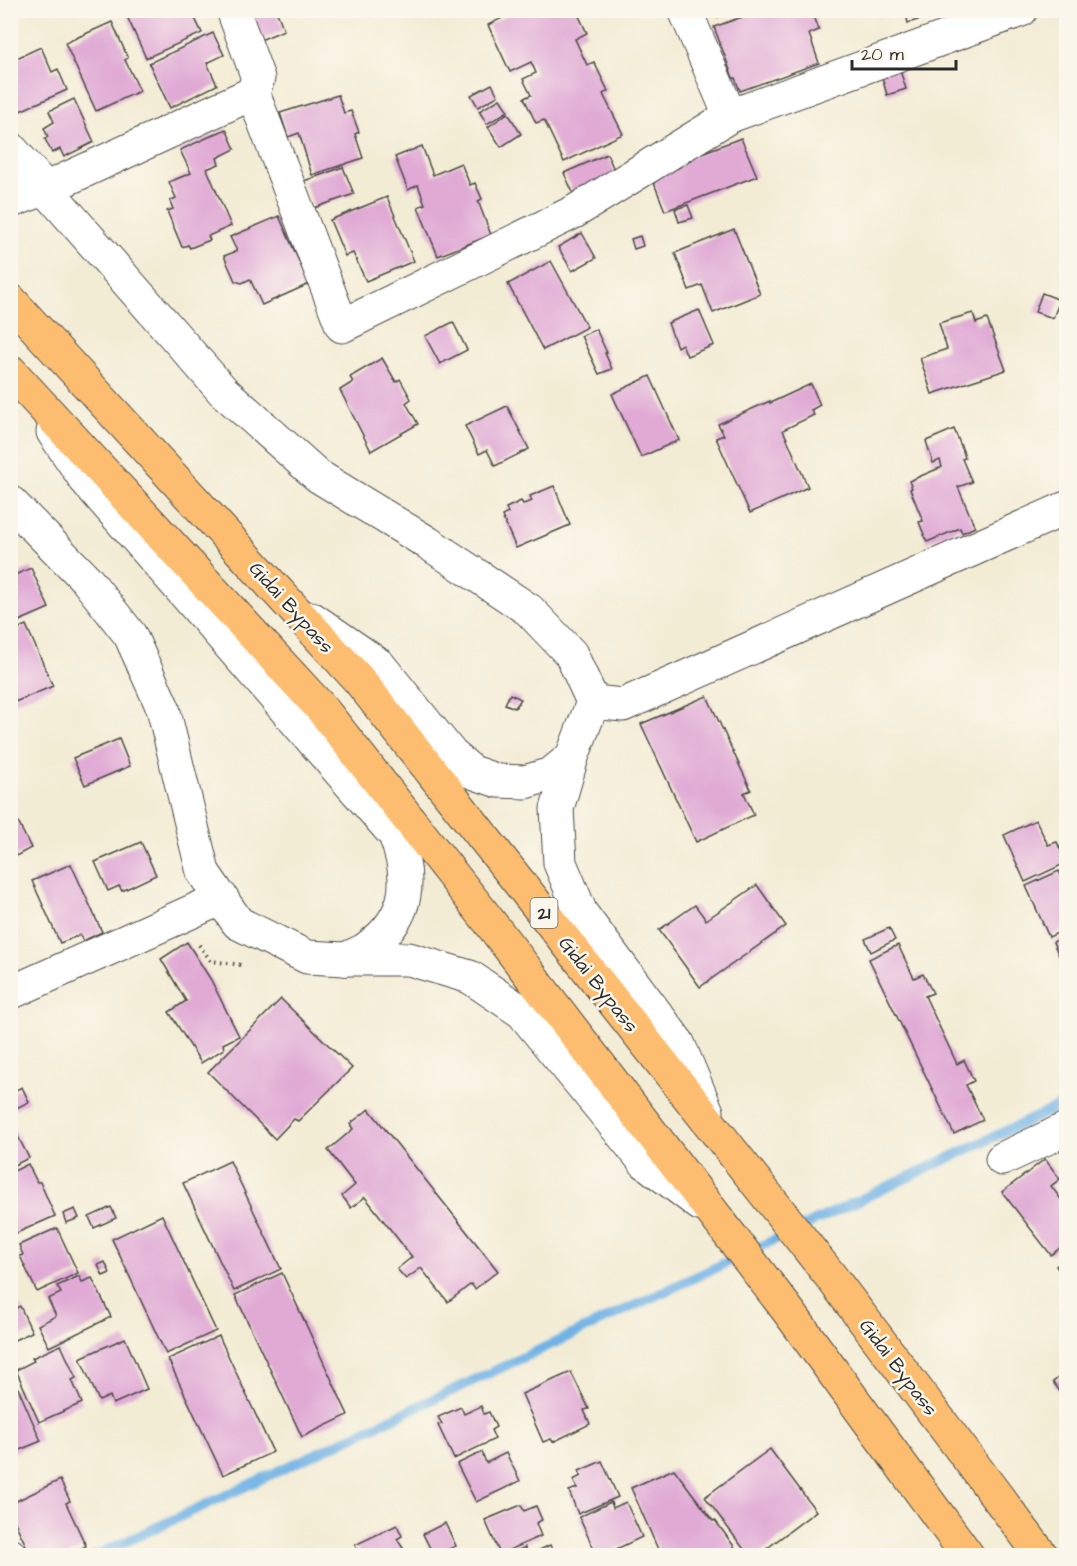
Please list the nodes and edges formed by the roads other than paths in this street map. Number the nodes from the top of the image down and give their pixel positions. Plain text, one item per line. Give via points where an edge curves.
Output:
1 (233, 10) edge
2 (685, 10) edge
3 (1021, 10) edge
4 (253, 93) junction
5 (730, 116) junction
6 (10, 148) edge
7 (47, 188) junction
8 (11, 201) edge
9 (10, 300) edge
10 (13, 374) edge
11 (10, 502) edge
12 (1066, 508) edge
13 (287, 602) junction
14 (593, 702) junction
15 (572, 757) junction
16 (222, 898) junction
17 (345, 958) junction
18 (10, 993) edge
19 (714, 1130) junction
20 (1066, 1130) edge
21 (1002, 1159) dead end
22 (716, 1216) junction
23 (968, 1556) edge
24 (1042, 1556) edge

1 - 4 street via 258,78
2 - 5 street
3 - 5 street
4 - 5 street via 342,326 574,212
4 - 7 street
6 - 7 street
7 - 8 street
7 - 14 street via 223,391 318,476 529,610 571,654
9 - 13 highway, Gidai Bypass / 21
10 - 17 street via 85,479 395,835 404,859 406,884 400,909 388,931 369,948
10 - 22 highway, 21 via 322,709
11 - 16 street via 86,579 130,635 163,708 203,872
12 - 14 street via 623,705
13 - 15 street via 378,665 451,754 472,771 498,781 525,782 551,774
13 - 19 highway, Gidai Bypass / 21 via 366,689
14 - 15 street
15 - 19 street via 557,809 560,863 581,913 678,1043
16 - 17 street via 238,923 307,957
16 - 18 street
17 - 22 street via 409,959 470,977 522,1012 645,1162
19 - 24 highway, Gidai Bypass / 21 via 840,1288
20 - 21 street
22 - 23 highway, 21

